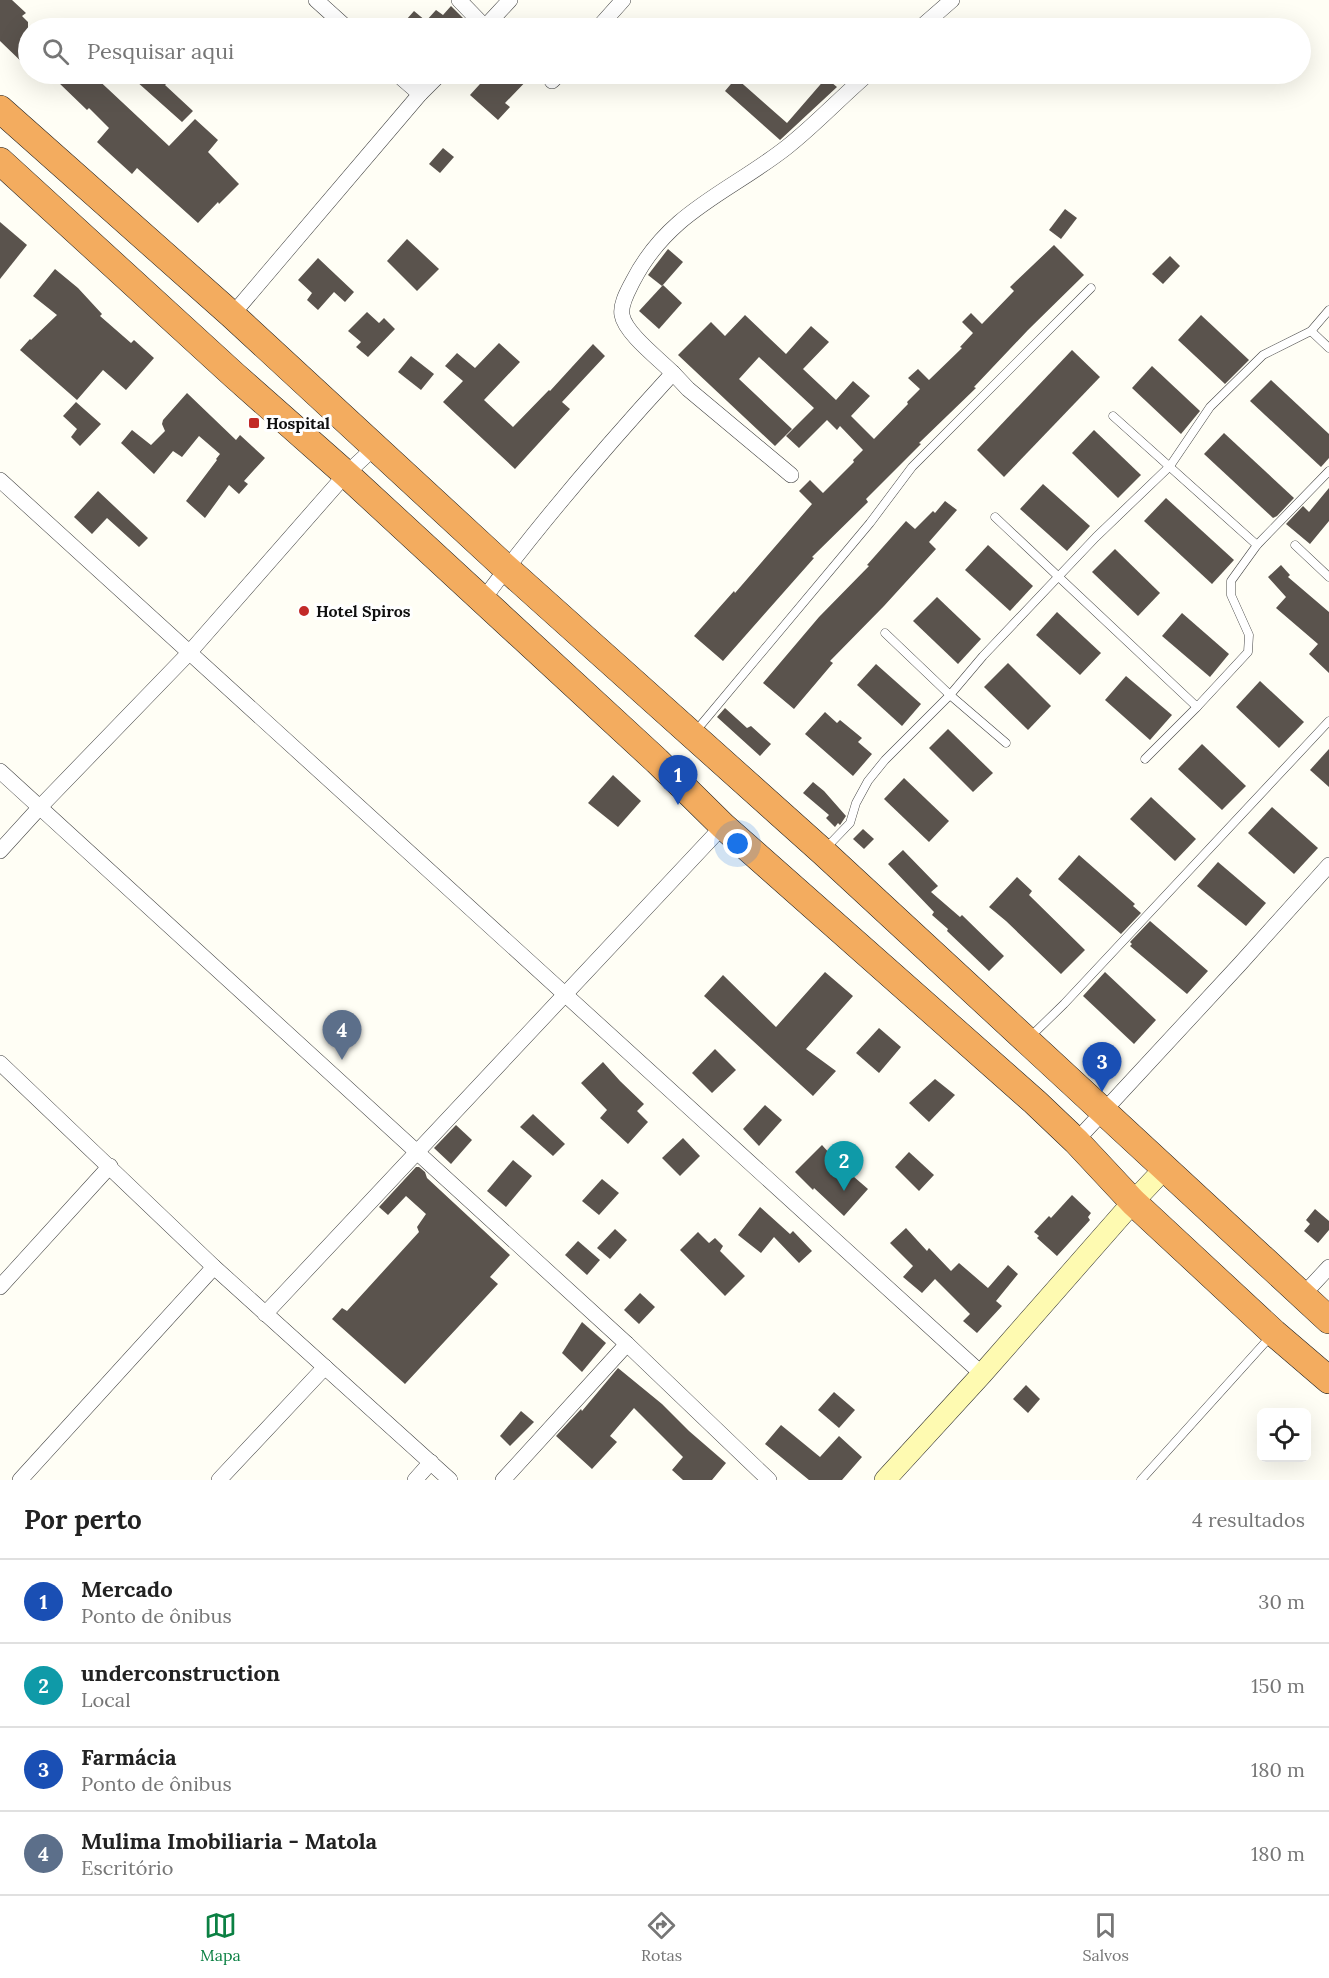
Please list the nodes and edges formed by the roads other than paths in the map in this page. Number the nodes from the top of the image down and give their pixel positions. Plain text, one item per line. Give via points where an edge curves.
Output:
1 (316, 0) edge
2 (459, 0) edge
3 (510, 0) edge
4 (623, 0) edge
5 (952, 0) edge
6 (336, 18) edge
7 (475, 18) edge
8 (493, 18) edge
9 (607, 18) edge
10 (931, 18) edge
11 (408, 84) edge
12 (430, 84) edge
13 (857, 84) edge
14 (420, 94) junction
15 (0, 109) edge
16 (0, 161) edge
17 (1091, 288) dead end
18 (1329, 310) edge
19 (232, 315) junction
20 (1311, 331) junction
21 (1329, 348) edge
22 (673, 373) junction
23 (1113, 416) dead end
24 (375, 447) junction
25 (1170, 466) junction
26 (1329, 471) edge
27 (346, 474) junction
28 (791, 475) dead end
29 (0, 480) edge
30 (995, 517) dead end
31 (1257, 544) junction
32 (1296, 545) dead end
33 (506, 568) junction
34 (1058, 576) junction
35 (1329, 577) edge
36 (482, 601) junction
37 (885, 633) dead end
38 (189, 653) junction
39 (950, 695) junction
40 (1197, 707) junction
41 (1329, 721) edge
42 (692, 735) junction
43 (1006, 743) dead end
44 (1145, 759) dead end
45 (0, 771) edge
46 (40, 807) junction
47 (723, 826) junction
48 (0, 851) edge
49 (822, 852) junction
50 (1329, 865) edge
51 (564, 994) junction
52 (1026, 1041) junction
53 (1, 1066) edge
54 (1103, 1113) junction
55 (1076, 1141) junction
56 (416, 1153) junction
57 (110, 1167) junction
58 (1165, 1168) junction
59 (1133, 1202) junction
60 (214, 1267) junction
61 (1329, 1267) edge
62 (0, 1287) edge
63 (1303, 1295) junction
64 (265, 1314) junction
65 (1329, 1320) edge
66 (1274, 1333) junction
67 (627, 1344) junction
68 (325, 1367) junction
69 (982, 1374) junction
70 (1329, 1380) edge
71 (431, 1462) junction
72 (20, 1480) edge
73 (219, 1480) edge
74 (415, 1480) edge
75 (450, 1480) edge
76 (503, 1480) edge
77 (770, 1480) edge
78 (885, 1480) edge
79 (1141, 1480) edge

1 - 6 street
2 - 7 street
3 - 8 street
4 - 9 street
5 - 10 street
11 - 14 street
12 - 14 street
13 - 22 street via 789,146 664,235 640,267 625,297 622,313 626,326
14 - 19 street
15 - 19 highway
16 - 27 highway
17 - 42 lane via 912,467 870,523
18 - 20 lane
19 - 24 highway
20 - 21 lane
20 - 25 lane via 1263,355 1210,407
22 - 28 street via 688,390
22 - 33 street
23 - 25 lane
24 - 27 street
24 - 33 highway
25 - 31 lane
25 - 34 lane
26 - 31 lane
27 - 36 highway
27 - 38 street
29 - 38 street
30 - 34 lane
31 - 40 lane via 1230,580 1231,595 1249,635 1248,652
32 - 35 lane
33 - 36 street
33 - 42 highway
34 - 39 lane
34 - 40 lane
36 - 47 highway
37 - 39 lane
38 - 46 street
38 - 51 street
39 - 43 lane
39 - 49 lane via 885,760 868,781 850,823
40 - 44 lane
41 - 52 lane
42 - 49 highway
45 - 46 street
46 - 48 street
46 - 56 street
47 - 51 street
47 - 55 highway
49 - 52 highway
50 - 54 street
51 - 56 street
51 - 69 street
52 - 54 highway
53 - 57 street
54 - 55 street
54 - 58 highway
55 - 59 highway
56 - 64 street
56 - 67 street
57 - 60 street
57 - 62 street
58 - 59 street
58 - 63 highway
59 - 66 highway
59 - 69 street
60 - 64 street
60 - 72 street
61 - 63 street
63 - 65 highway
64 - 68 street
66 - 70 highway
66 - 79 lane
67 - 76 street
67 - 77 street
68 - 71 street
68 - 73 street
69 - 78 street
71 - 74 street
71 - 75 street

